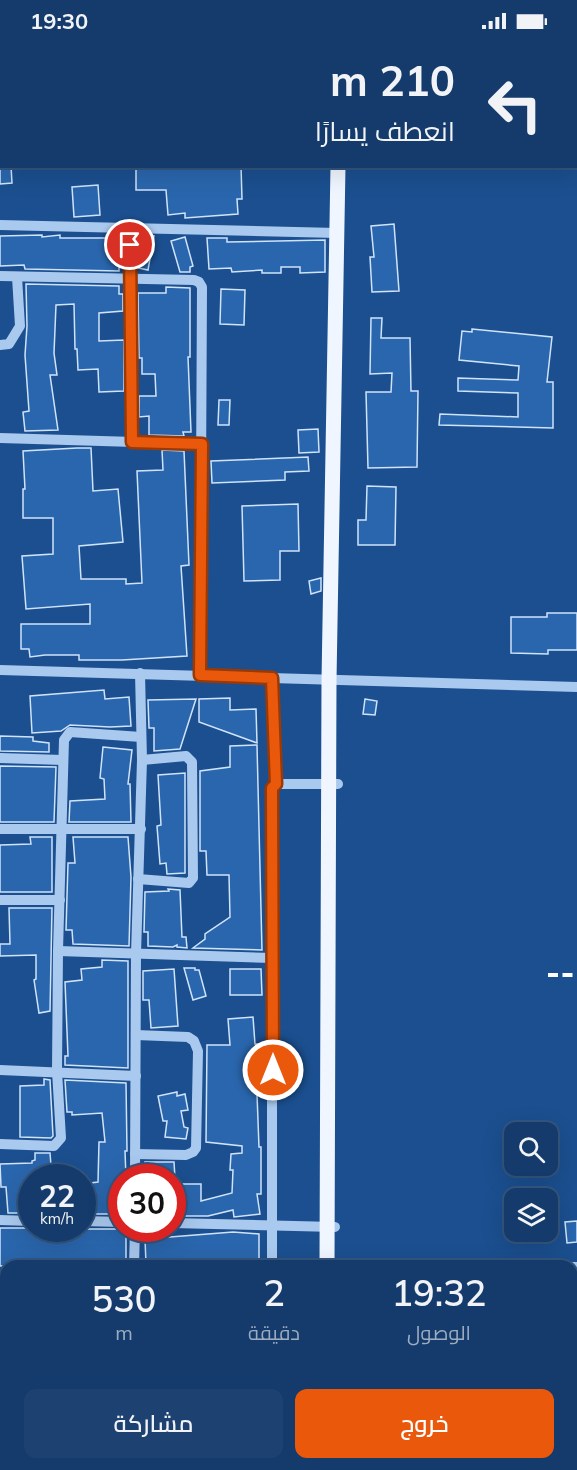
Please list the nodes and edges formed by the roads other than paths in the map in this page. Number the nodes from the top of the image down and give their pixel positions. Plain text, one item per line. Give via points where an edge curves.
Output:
1 (338, 168) edge
2 (347, 168) edge
3 (0, 225) edge
4 (130, 227) junction
5 (337, 233) junction
6 (0, 276) edge
7 (17, 277) junction
8 (130, 280) junction
9 (0, 345) edge
10 (0, 438) edge
11 (132, 442) junction
12 (202, 444) junction
13 (0, 670) edge
14 (140, 673) junction
15 (200, 675) junction
16 (272, 678) junction
17 (333, 680) junction
18 (577, 687) edge
19 (141, 736) junction
20 (0, 758) edge
21 (63, 759) junction
22 (142, 760) junction
23 (276, 784) junction
24 (333, 784) junction
25 (0, 829) edge
26 (141, 829) junction
27 (62, 830) junction
28 (138, 879) junction
29 (0, 900) edge
30 (60, 900) junction
31 (58, 951) junction
32 (136, 954) junction
33 (273, 958) junction
34 (136, 1035) junction
35 (0, 1070) edge
36 (57, 1071) junction
37 (136, 1076) junction
38 (0, 1144) edge
39 (135, 1154) junction
40 (135, 1164) edge
41 (0, 1220) edge
42 (18, 1221) edge
43 (186, 1224) edge
44 (272, 1227) junction
45 (331, 1228) junction
46 (135, 1242) edge
47 (134, 1260) edge
48 (272, 1260) edge
49 (328, 1260) edge
50 (334, 1260) edge

1 - 5 main road
2 - 17 main road
3 - 4 street
4 - 5 street
4 - 8 street
5 - 17 main road
6 - 7 street
7 - 8 street
7 - 9 street via 20,326 9,344
8 - 11 street
8 - 12 street via 194,280 202,287
10 - 11 street
11 - 12 street
12 - 15 street
13 - 14 street
14 - 15 street
14 - 19 street
15 - 16 street
16 - 17 street
16 - 23 street
17 - 18 street
17 - 24 main road
19 - 21 street via 70,732 64,740
19 - 22 street
20 - 21 street
21 - 27 street
22 - 26 street
22 - 28 street via 186,756 192,762 193,878 189,883
23 - 24 street
23 - 33 street via 272,788
24 - 45 main road
25 - 27 street
26 - 27 street
26 - 28 street
27 - 30 street
28 - 32 street
29 - 30 street
30 - 31 street
31 - 32 street
31 - 36 street
32 - 33 street
32 - 34 street
33 - 44 street
34 - 37 street
34 - 39 street via 188,1037 198,1051 196,1148 186,1155
35 - 36 street
36 - 37 street
36 - 38 street via 61,1138 58,1143
37 - 39 street
39 - 40 street
41 - 42 street
43 - 44 street
44 - 45 street
44 - 48 street
45 - 49 main road
45 - 50 main road
46 - 47 street

